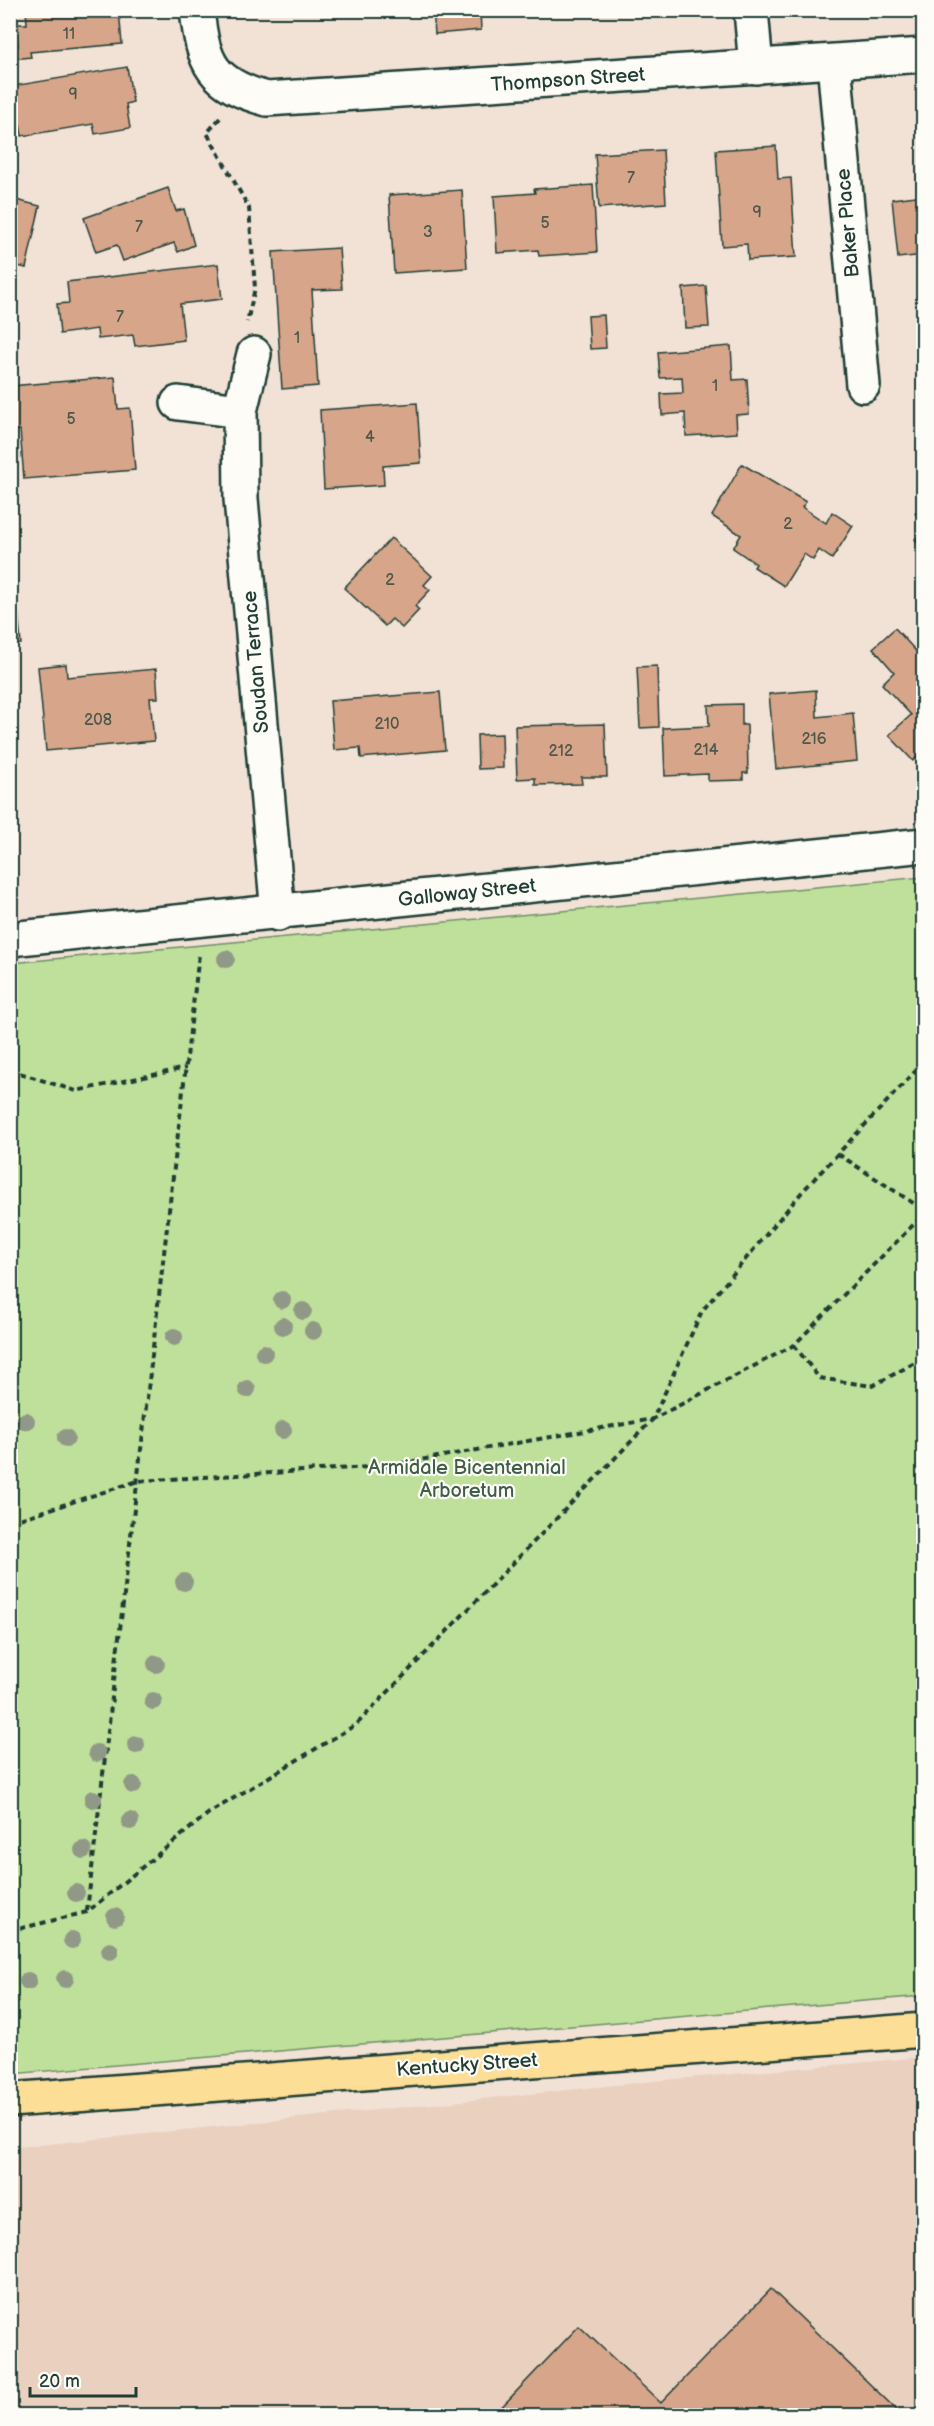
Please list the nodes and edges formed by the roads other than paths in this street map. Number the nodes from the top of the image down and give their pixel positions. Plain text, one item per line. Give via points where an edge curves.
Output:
1 (197, 10) edge
2 (751, 10) edge
3 (924, 54) edge
4 (834, 62) junction
5 (756, 67) junction
6 (250, 342) road end
7 (863, 385) dead end
8 (178, 403) dead end
9 (240, 411) junction
10 (924, 845) edge
11 (278, 914) junction
12 (10, 939) edge
13 (924, 2030) edge
14 (10, 2100) edge

1 - 5 street, Thompson Street via 201,47 218,75 242,92 267,99
2 - 5 street
3 - 4 street, Thompson Street
4 - 5 street, Thompson Street
4 - 7 street, Baker Place
6 - 9 street, Soudan Terrace
8 - 9 street
9 - 11 street, Soudan Terrace via 241,500
10 - 11 street, Galloway Street
11 - 12 street, Galloway Street
13 - 14 main road, Kentucky Street

